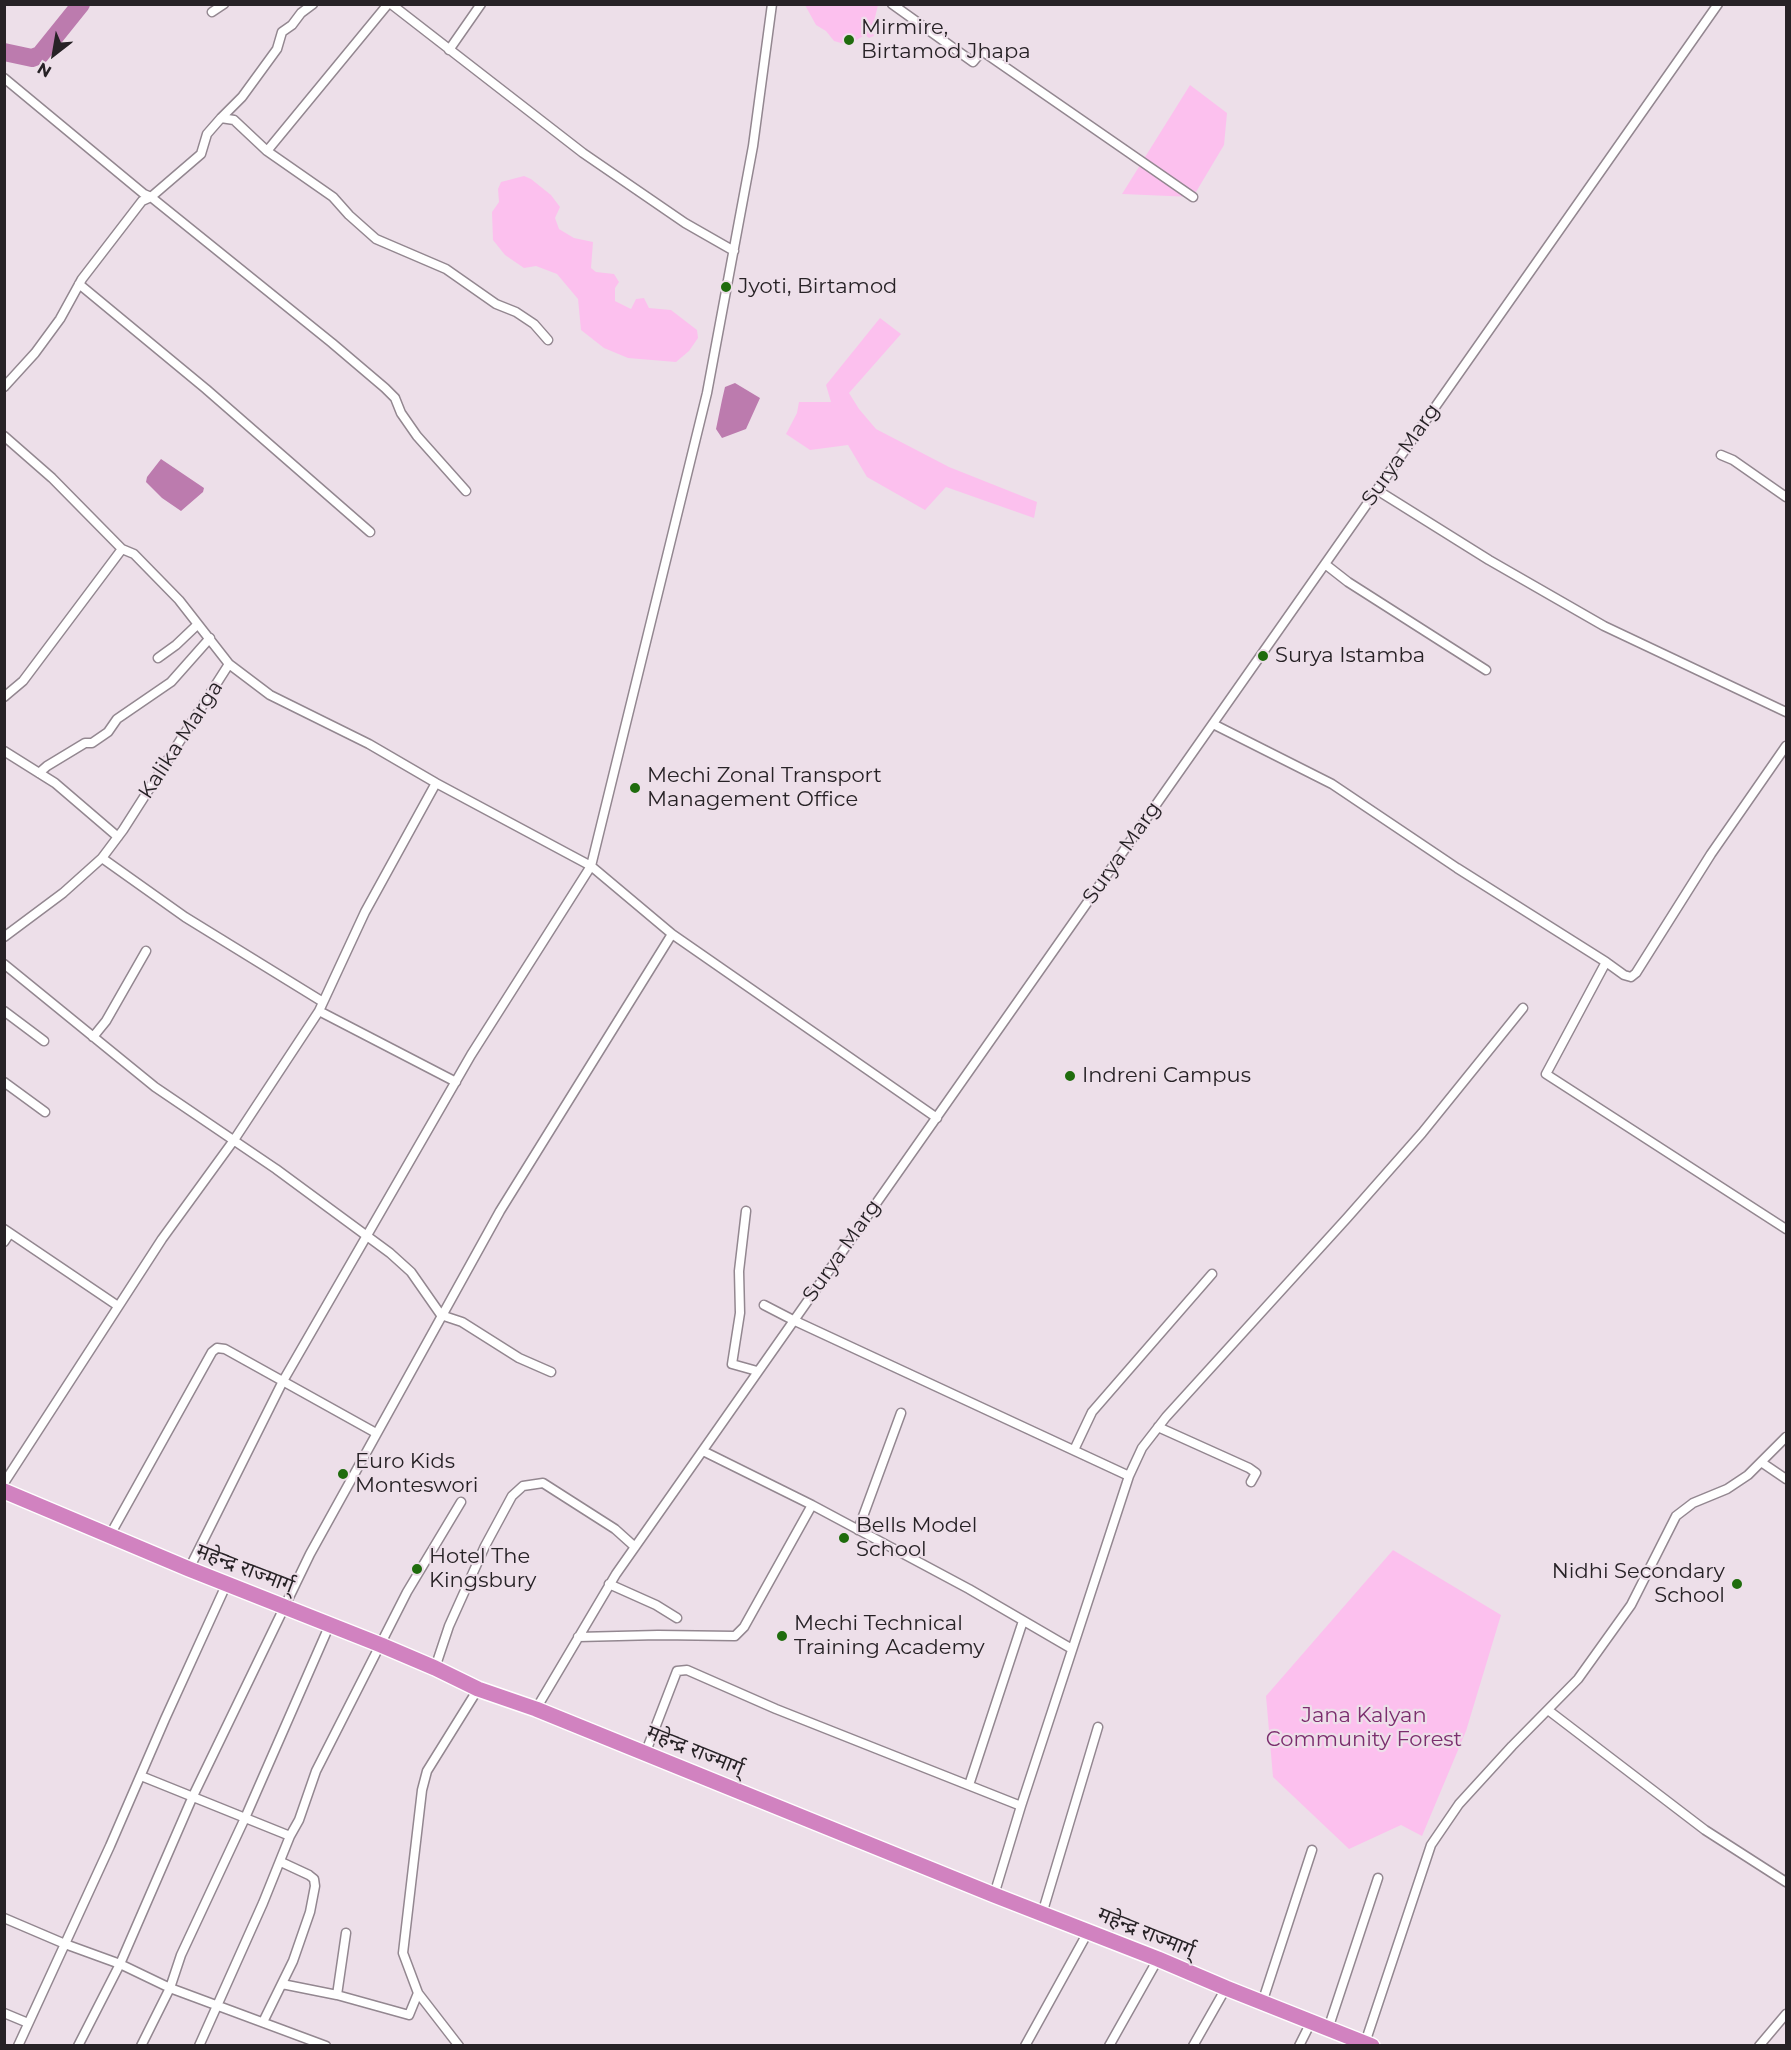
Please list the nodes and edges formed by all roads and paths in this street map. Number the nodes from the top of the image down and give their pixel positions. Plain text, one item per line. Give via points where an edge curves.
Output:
1 (224, 4) edge
2 (313, 4) edge
3 (390, 4) edge
4 (481, 4) edge
5 (772, 4) edge
6 (892, 4) edge
7 (1713, 7) edge
8 (212, 12) dead end
9 (449, 50) junction
10 (4, 78) edge
11 (220, 118) junction
12 (267, 152) junction
13 (151, 197) junction
14 (1193, 197) dead end
15 (734, 251) junction
16 (79, 284) junction
17 (548, 340) dead end
18 (4, 387) edge
19 (4, 436) edge
20 (1721, 455) dead end
21 (1377, 490) junction
22 (466, 491) dead end
23 (1786, 497) edge
24 (370, 532) dead end
25 (122, 549) junction
26 (1325, 564) junction
27 (197, 625) junction
28 (210, 638) junction
29 (158, 657) dead end
30 (229, 664) junction
31 (1486, 670) dead end
32 (4, 697) edge
33 (1786, 712) edge
34 (1213, 724) junction
35 (1786, 746) edge
36 (4, 752) edge
37 (39, 774) junction
38 (436, 783) junction
39 (118, 837) junction
40 (102, 858) junction
41 (591, 866) junction
42 (672, 934) junction
43 (4, 937) edge
44 (146, 951) dead end
45 (1606, 962) junction
46 (4, 964) edge
47 (321, 1007) junction
48 (1523, 1008) dead end
49 (4, 1011) edge
50 (93, 1037) junction
51 (44, 1041) dead end
52 (4, 1082) edge
53 (456, 1082) junction
54 (45, 1112) dead end
55 (937, 1118) junction
56 (234, 1140) junction
57 (747, 1211) dead end
58 (1786, 1229) edge
59 (7, 1231) edge
60 (367, 1237) junction
61 (4, 1242) edge
62 (1212, 1274) dead end
63 (764, 1305) dead end
64 (118, 1306) junction
65 (441, 1315) junction
66 (793, 1320) junction
67 (758, 1371) junction
68 (551, 1372) dead end
69 (283, 1381) junction
70 (901, 1413) dead end
71 (1158, 1427) junction
72 (376, 1433) junction
73 (1786, 1437) edge
74 (1074, 1450) junction
75 (703, 1451) junction
76 (1761, 1462) junction
77 (1129, 1476) junction
78 (1786, 1479) edge
79 (1251, 1482) dead end
80 (4, 1483) edge
81 (4, 1491) edge
82 (462, 1502) dead end
83 (812, 1505) junction
84 (858, 1530) junction
85 (110, 1535) junction
86 (635, 1547) junction
87 (189, 1569) junction
88 (227, 1583) junction
89 (609, 1584) junction
90 (283, 1606) junction
91 (677, 1618) dead end
92 (1023, 1621) junction
93 (330, 1624) junction
94 (578, 1637) junction
95 (381, 1645) junction
96 (1072, 1649) junction
97 (435, 1668) junction
98 (478, 1689) junction
99 (536, 1709) junction
100 (1548, 1710) junction
101 (1098, 1728) dead end
102 (645, 1754) junction
103 (141, 1776) junction
104 (969, 1785) junction
105 (193, 1796) junction
106 (1021, 1806) junction
107 (245, 1818) junction
108 (290, 1836) junction
109 (1312, 1850) dead end
110 (281, 1862) junction
111 (1378, 1878) dead end
112 (1786, 1882) edge
113 (994, 1895) junction
114 (1041, 1914) junction
115 (4, 1918) edge
116 (1088, 1932) junction
117 (346, 1934) dead end
118 (64, 1944) junction
119 (1158, 1959) junction
120 (120, 1964) junction
121 (282, 1984) junction
122 (170, 1988) junction
123 (1226, 1989) junction
124 (418, 1993) junction
125 (337, 1995) junction
126 (1262, 2003) junction
127 (218, 2006) junction
128 (4, 2013) edge
129 (1786, 2014) edge
130 (263, 2022) junction
131 (1311, 2022) junction
132 (28, 2023) junction
133 (1328, 2029) junction
134 (454, 2043) edge
135 (1369, 2044) edge
136 (200, 2045) edge
137 (18, 2046) edge
138 (78, 2046) edge
139 (141, 2046) edge
140 (326, 2046) edge
141 (1024, 2046) edge
142 (1109, 2046) edge
143 (1193, 2046) edge
144 (1299, 2046) edge
145 (1760, 2046) edge

1 - 8 street
2 - 11 street via 282,32 277,48 249,88
3 - 9 street
3 - 12 street
4 - 9 street
5 - 15 street
6 - 14 street via 973,62 981,51
7 - 21 street, Surya Marg
9 - 15 street via 583,153 685,223
10 - 13 street
11 - 12 street via 234,120
11 - 13 street via 207,134 201,154
12 - 17 street via 333,197 376,239 446,269 496,304 534,324
13 - 16 street via 141,201
13 - 22 street via 385,388 417,436
15 - 41 street via 707,393
16 - 18 street via 60,319
16 - 24 street
19 - 25 street, Kalika Marga
20 - 23 street
21 - 26 street, Surya Marg
21 - 33 street via 1604,626
25 - 27 street, Kalika Marga via 134,554 179,600
25 - 32 street via 23,681
26 - 31 street
26 - 34 street, Surya Marg
27 - 28 street, Kalika Marga
27 - 29 street
28 - 30 street, Kalika Marga
28 - 37 street via 171,682 117,718 108,732
30 - 38 street via 270,695 369,744
30 - 39 street, Kalika Marga
34 - 45 street via 1332,784
34 - 55 street, Surya Marg
35 - 45 street via 1711,854 1636,973 1631,977 1623,975
36 - 37 street
37 - 39 street
38 - 41 street
38 - 47 street via 365,912
39 - 40 street, Kalika Marga
40 - 43 street, Kalika Marga
40 - 47 street via 184,918
41 - 42 street
41 - 53 street
42 - 55 street
42 - 65 street
44 - 50 street
45 - 58 street via 1546,1074
46 - 50 street
47 - 53 street
47 - 56 street
48 - 71 street via 1438,1114
49 - 51 street
50 - 56 street via 155,1087
52 - 54 street
53 - 60 street
55 - 66 street, Surya Marg
56 - 60 street
56 - 64 street
57 - 67 street via 732,1364
59 - 61 street
59 - 64 street
60 - 65 street via 411,1272
60 - 69 street
62 - 74 street via 1092,1412
63 - 66 street
64 - 80 street
65 - 68 street via 462,1322 519,1358
65 - 72 street
66 - 67 street, Surya Marg
66 - 74 street
67 - 75 street, Surya Marg
69 - 72 street
69 - 85 street via 225,1349 212,1352
69 - 87 street
70 - 84 street
71 - 77 street via 1142,1448
71 - 79 street via 1249,1468 1256,1473
72 - 90 street
73 - 76 street
74 - 77 street
75 - 83 street
75 - 86 street, Surya Marg
76 - 78 street
76 - 100 street via 1727,1489 1693,1503 1676,1516 1631,1605 1578,1679
77 - 96 street
81 - 85 highway, महेन्द्र राज्मार्ग्
82 - 95 street via 407,1592
83 - 84 street
83 - 94 street via 744,1627 735,1636
84 - 92 street
85 - 87 highway, महेन्द्र राज्मार्ग्
86 - 89 street, Surya Marg
86 - 97 street via 615,1529 543,1483 523,1486 512,1496 485,1546
87 - 88 highway, महेन्द्र राज्मार्ग्
88 - 90 highway, महेन्द्र राज्मार्ग्
88 - 103 street
89 - 91 street
89 - 94 street, Surya Marg
90 - 93 highway, महेन्द्र राज्मार्ग्
90 - 105 street
92 - 96 street
92 - 104 street
93 - 95 highway, महेन्द्र राज्मार्ग्
93 - 107 street
94 - 99 street, Surya Marg
95 - 97 highway, महेन्द्र राज्मार्ग्
95 - 108 street via 316,1771
96 - 106 street
97 - 98 highway, महेन्द्र राज्मार्ग्
98 - 99 highway, महेन्द्र राज्मार्ग्
98 - 124 street via 427,1771 422,1790 403,1953
99 - 102 highway, महेन्द्र राज्मार्ग्
100 - 112 street via 1705,1830
100 - 135 street via 1459,1804 1431,1845
101 - 114 street
102 - 104 street via 677,1671 687,1670
102 - 113 highway, महेन्द्र राज्मार्ग्
103 - 105 street
103 - 118 street
104 - 106 street
105 - 107 street
105 - 120 street
106 - 113 street
107 - 108 street
107 - 122 street via 181,1955
108 - 110 street
109 - 126 street
110 - 121 street via 309,1875 315,1886 307,1922
110 - 127 street
111 - 133 street
113 - 114 highway, महेन्द्र राज्मार्ग्
114 - 116 highway, महेन्द्र राज्मार्ग्
115 - 118 street
116 - 119 highway, महेन्द्र राज्मार्ग्
116 - 141 street
117 - 125 street
118 - 120 street
118 - 132 street
119 - 123 highway, महेन्द्र राज्मार्ग्
119 - 142 street
120 - 122 street
120 - 138 street
121 - 125 street
121 - 130 street
122 - 127 street
122 - 139 street
123 - 126 highway, महेन्द्र राज्मार्ग्
123 - 143 street
124 - 125 street via 410,2015
124 - 134 street
126 - 131 highway, महेन्द्र राज्मार्ग्
127 - 130 street
127 - 136 street
128 - 132 street
129 - 145 street
130 - 140 street
131 - 133 highway, महेन्द्र राज्मार्ग्
131 - 144 street
132 - 137 street
133 - 135 highway, महेन्द्र राज्मार्ग्

